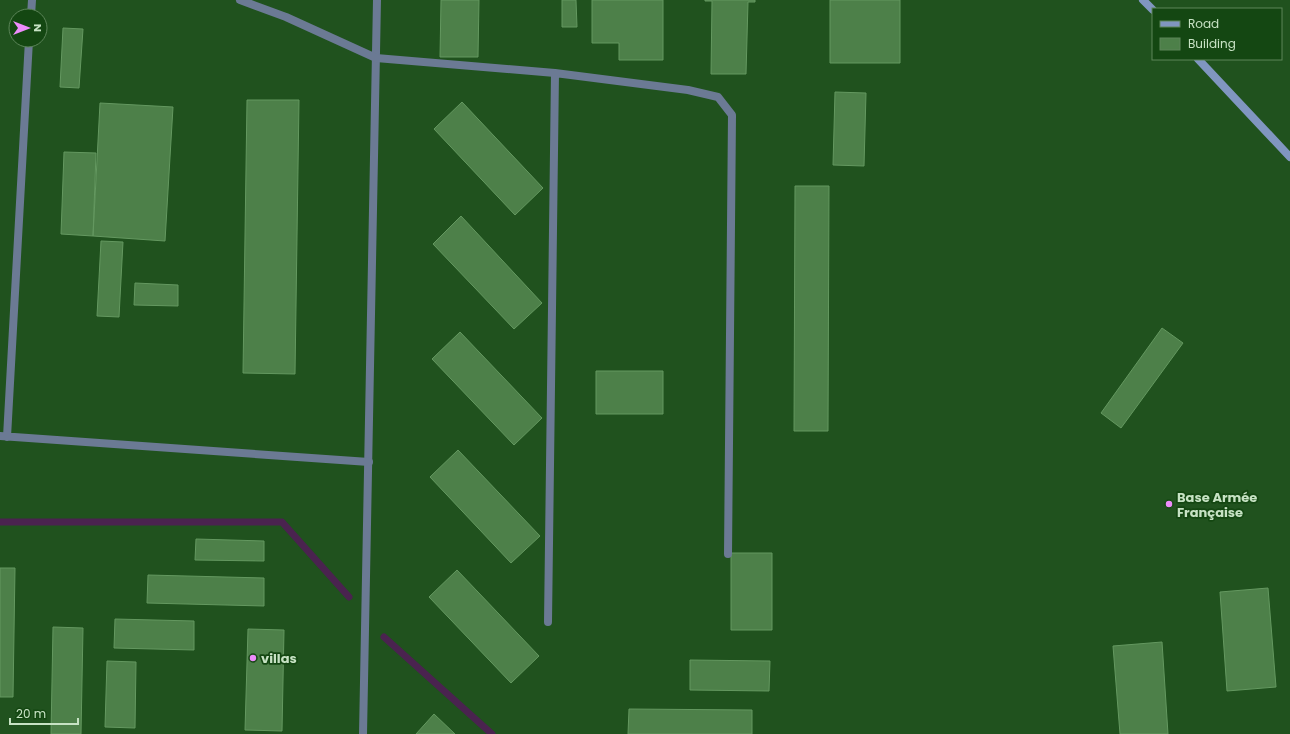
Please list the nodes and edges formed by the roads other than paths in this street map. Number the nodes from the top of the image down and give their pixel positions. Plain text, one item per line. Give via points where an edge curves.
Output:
1 (240, 0) edge
2 (377, 0) edge
3 (1143, 0) edge
4 (1152, 9) edge
5 (28, 48) edge
6 (376, 58) junction
7 (1199, 60) edge
8 (555, 73) junction
9 (1290, 157) edge
10 (3, 436) edge
11 (369, 462) junction
12 (728, 554) dead end
13 (548, 622) dead end
14 (363, 734) edge

1 - 6 street via 286,17
2 - 6 street
3 - 4 main road
5 - 10 street
6 - 8 street
6 - 11 street
7 - 9 main road
8 - 12 street via 688,90 718,97 732,116
8 - 13 street
10 - 11 street
11 - 14 street

